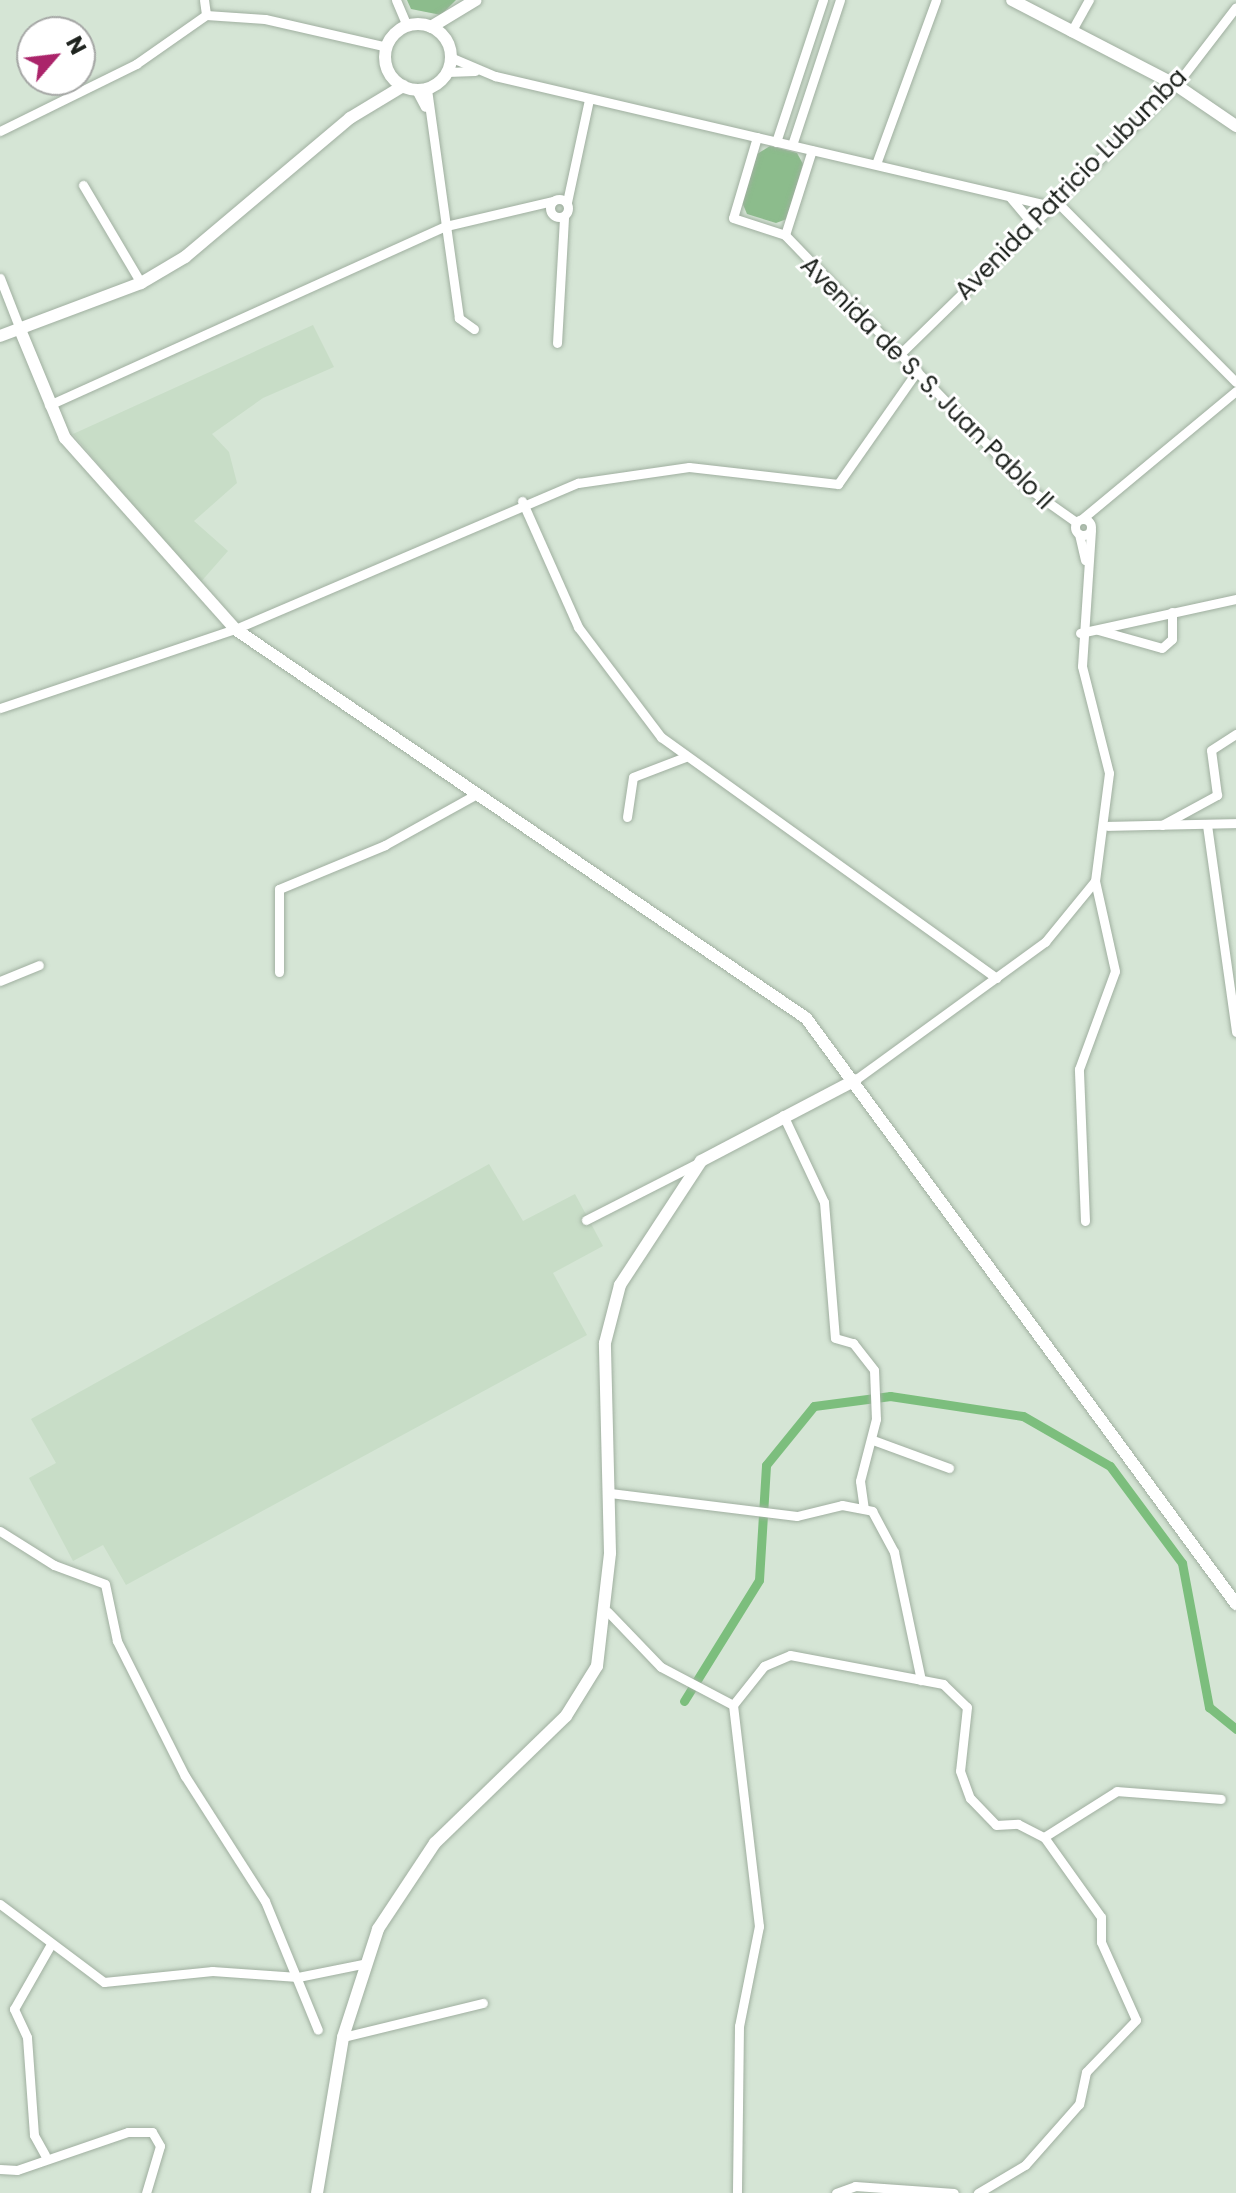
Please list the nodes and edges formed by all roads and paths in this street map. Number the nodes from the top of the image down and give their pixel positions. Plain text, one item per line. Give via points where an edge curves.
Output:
1 (204, 0) edge
2 (396, 0) edge
3 (476, 0) edge
4 (823, 0) edge
5 (840, 0) edge
6 (936, 0) edge
7 (1012, 0) edge
8 (1089, 0) edge
9 (1236, 7) edge
10 (462, 12) junction
11 (206, 15) junction
12 (407, 26) junction
13 (431, 27) junction
14 (1071, 32) junction
15 (447, 42) junction
16 (387, 47) junction
17 (450, 57) junction
18 (387, 68) junction
19 (475, 71) junction
20 (447, 72) junction
21 (1176, 85) junction
22 (403, 86) junction
23 (422, 89) junction
24 (589, 99) junction
25 (373, 100) junction
26 (1236, 126) edge
27 (0, 131) edge
28 (757, 137) junction
29 (776, 142) junction
30 (792, 145) junction
31 (812, 150) junction
32 (876, 164) junction
33 (566, 179) junction
34 (83, 185) dead end
35 (1010, 197) junction
36 (554, 200) junction
37 (567, 202) junction
38 (1053, 204) junction
39 (533, 210) junction
40 (552, 214) junction
41 (564, 216) junction
42 (1033, 224) junction
43 (446, 226) junction
44 (785, 235) junction
45 (0, 278) edge
46 (141, 283) junction
47 (474, 329) dead end
48 (21, 332) junction
49 (0, 336) edge
50 (557, 343) dead end
51 (899, 355) junction
52 (917, 371) junction
53 (1236, 382) edge
54 (1236, 391) edge
55 (49, 405) junction
56 (522, 501) junction
57 (1107, 503) junction
58 (1079, 520) junction
59 (1091, 529) junction
60 (1079, 534) junction
61 (1085, 560) junction
62 (1236, 599) edge
63 (1172, 612) junction
64 (235, 629) junction
65 (1096, 629) junction
66 (1080, 633) junction
67 (0, 708) edge
68 (1236, 734) edge
69 (685, 757) junction
70 (475, 795) junction
71 (627, 817) dead end
72 (1236, 823) edge
73 (1162, 825) junction
74 (1207, 825) junction
75 (1108, 826) junction
76 (1095, 881) junction
77 (39, 965) dead end
78 (279, 972) dead end
79 (997, 978) junction
80 (0, 981) edge
81 (1236, 1032) edge
82 (855, 1080) junction
83 (783, 1115) junction
84 (701, 1161) junction
85 (586, 1220) dead end
86 (1085, 1221) dead end
87 (873, 1440) junction
88 (949, 1468) dead end
89 (610, 1493) junction
90 (864, 1509) junction
91 (0, 1531) edge
92 (1236, 1604) edge
93 (608, 1612) junction
94 (921, 1680) junction
95 (733, 1705) junction
96 (1221, 1799) dead end
97 (1044, 1837) junction
98 (0, 1904) edge
99 (50, 1946) junction
100 (362, 1964) junction
101 (298, 1977) junction
102 (483, 2003) dead end
103 (318, 2030) dead end
104 (343, 2037) junction
105 (45, 2155) junction
106 (0, 2169) edge
107 (146, 2193) edge
108 (317, 2193) edge
109 (737, 2193) edge
110 (836, 2193) edge
111 (954, 2193) edge
112 (978, 2193) edge

1 - 11 street
2 - 12 street
3 - 10 main road
4 - 29 street
5 - 30 street
6 - 32 street
7 - 14 main road
8 - 14 street
9 - 21 street, Avenida Patricio Lubumba
10 - 13 main road
10 - 15 main road
11 - 16 street via 265,19
11 - 27 street via 136,64
12 - 13 main road
12 - 16 main road
13 - 15 main road
14 - 21 main road
15 - 17 main road
16 - 18 main road
17 - 19 street
17 - 20 main road
18 - 22 main road
18 - 25 main road
19 - 20 street
19 - 24 street
20 - 23 main road
21 - 26 main road
21 - 38 street, Avenida Patricio Lubumba
22 - 23 main road
22 - 25 main road
23 - 43 street
24 - 28 street
24 - 33 street
25 - 46 main road via 185,257
28 - 29 street
28 - 44 street, Avenida de S. S. Juan Pablo II via 733,218
29 - 30 street
30 - 31 street
31 - 32 street
31 - 44 street, Avenida de S. S. Juan Pablo II
32 - 35 street
33 - 36 street
33 - 37 street
34 - 46 street
35 - 38 street
35 - 42 street
36 - 37 street
36 - 39 street
36 - 40 street
37 - 41 street
38 - 42 street, Avenida Patricio Lubumba
38 - 53 street
39 - 40 street
39 - 43 street
40 - 41 street
41 - 50 street
42 - 51 street, Avenida Patricio Lubumba
43 - 47 street via 459,318
43 - 55 street
44 - 51 street, Avenida de S. S. Juan Pablo II
45 - 48 street
46 - 48 main road
48 - 49 main road
48 - 55 main road
51 - 52 street, Avenida de S. S. Juan Pablo II
52 - 56 street via 832,486 706,467 657,468
52 - 58 street, Avenida de S. S. Juan Pablo II via 1045,504
54 - 57 street
55 - 64 main road via 98,481
56 - 64 street
56 - 69 street via 578,627 622,691
57 - 58 street
57 - 59 street
58 - 59 street, Avenida de S. S. Juan Pablo II
58 - 60 street
59 - 60 street
59 - 61 street
60 - 61 street
61 - 66 street
62 - 63 street
63 - 65 street
63 - 65 street via 1172,639 1162,648
64 - 67 street
64 - 70 main road
65 - 66 street
66 - 75 street via 1109,773
68 - 73 street via 1211,750 1217,795
69 - 71 street via 633,777
69 - 79 street
70 - 78 street via 385,845 279,889
70 - 82 main road via 783,999
72 - 74 street
73 - 74 street
73 - 75 street
74 - 81 street
75 - 76 street
76 - 79 street via 1056,932
76 - 86 street via 1115,971 1079,1069
77 - 80 street
79 - 82 street
82 - 83 main road
82 - 92 main road
83 - 84 main road
83 - 87 street via 824,1202 835,1338 871,1359
84 - 85 street
84 - 89 main road via 664,1208 611,1306
87 - 88 street
87 - 90 street via 860,1481
89 - 90 street via 807,1516 842,1505
89 - 93 main road
90 - 94 street via 882,1525 894,1552
91 - 101 street via 54,1565 105,1584 117,1641 185,1776 265,1901
93 - 95 street via 684,1684
93 - 100 main road via 597,1666 581,1695 408,1877
94 - 95 street via 790,1655 743,1684
94 - 97 street via 953,1689 967,1707 960,1771 981,1816
95 - 109 street via 759,1926 739,2026
96 - 97 street via 1117,1791
97 - 112 street via 1101,1917 1101,1942 1136,2027 1086,2072 1079,2104 1025,2165
98 - 99 street
99 - 101 street via 104,1982 212,1971
99 - 105 street via 14,2009 27,2037 34,2135
100 - 101 street
100 - 104 main road
101 - 103 street
102 - 104 street
104 - 108 main road
105 - 106 street via 17,2170
105 - 107 street via 152,2132 160,2146
110 - 111 street via 855,2186

